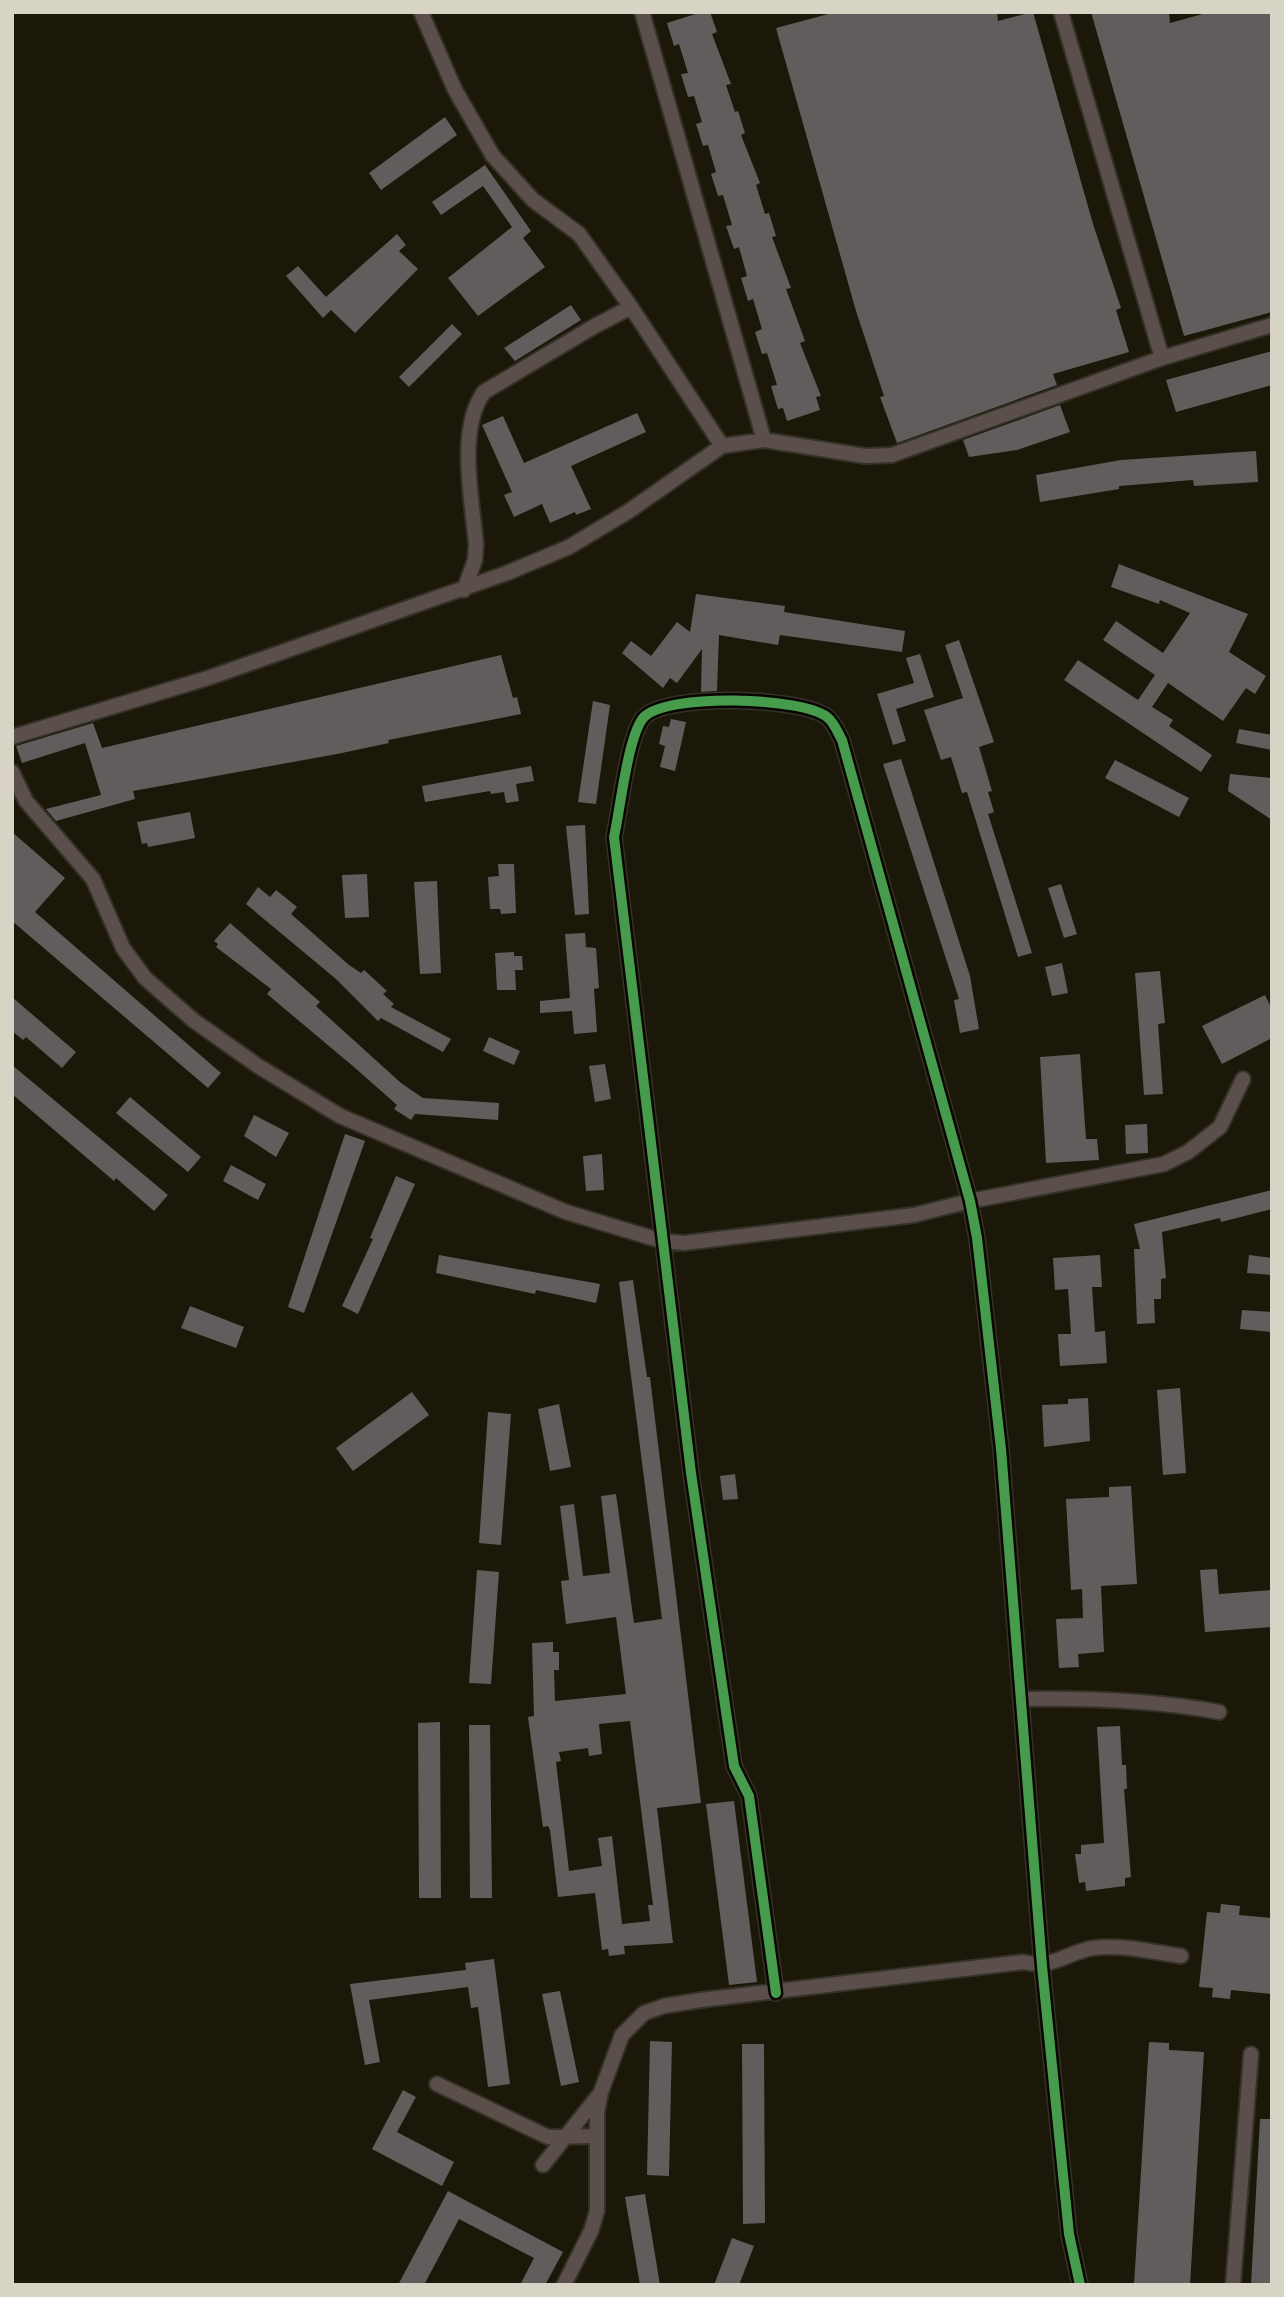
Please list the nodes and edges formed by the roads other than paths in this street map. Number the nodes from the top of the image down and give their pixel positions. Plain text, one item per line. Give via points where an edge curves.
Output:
1 (421, 12) edge
2 (642, 12) edge
3 (1061, 12) edge
4 (631, 307) junction
5 (1272, 325) edge
6 (1162, 358) junction
7 (764, 440) junction
8 (722, 446) junction
9 (464, 590) junction
10 (12, 737) edge
11 (12, 772) edge
12 (1243, 1079) dead end
13 (970, 1201) junction
14 (662, 1241) junction
15 (1023, 1699) junction
16 (1219, 1712) dead end
17 (1181, 1956) dead end
18 (1042, 1966) junction
19 (776, 1993) junction
20 (1251, 2053) dead end
21 (437, 2084) dead end
22 (601, 2092) junction
23 (567, 2136) junction
24 (597, 2136) junction
25 (543, 2165) dead end
26 (564, 2285) edge
27 (1080, 2285) edge
28 (1233, 2285) edge

1 - 4 street via 455,90 493,156 533,200 579,234
2 - 7 street
3 - 6 street
4 - 8 street
4 - 9 street via 484,392 474,405 469,445 476,544
5 - 6 street
6 - 7 street via 892,455 865,456
7 - 8 street
8 - 9 street via 569,547
9 - 10 street via 208,678
11 - 14 street via 26,801 93,879 123,947 145,978 193,1020 340,1116 566,1212
12 - 13 street via 1220,1127 1164,1164
13 - 14 street via 914,1215 684,1243
13 - 14 street via 842,740 829,718 806,708 781,703 689,702 654,709 643,718 634,735 614,837
13 - 15 street via 1001,1449
14 - 19 street via 734,1766 749,1796
15 - 16 street via 1093,1698
15 - 18 street
17 - 18 street via 1121,1947 1090,1949
18 - 19 street via 1023,1962
18 - 27 street via 1069,2234
19 - 22 street via 701,2000 644,2013 622,2035
20 - 28 street
21 - 23 street via 548,2137
22 - 23 street
22 - 24 street
23 - 24 street
23 - 25 street
24 - 26 street via 597,2211 592,2231

